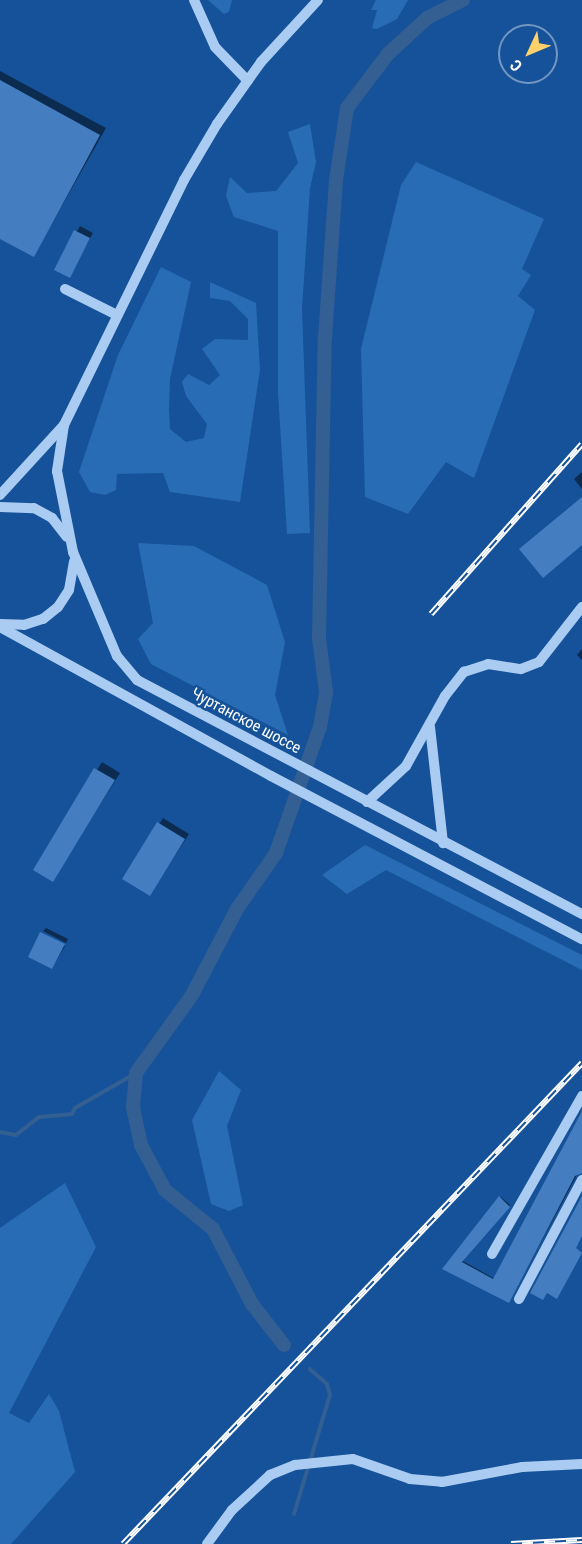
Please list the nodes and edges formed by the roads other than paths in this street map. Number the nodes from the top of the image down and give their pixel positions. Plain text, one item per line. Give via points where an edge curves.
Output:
1 (194, 0) edge
2 (318, 0) edge
3 (248, 81) junction
4 (65, 289) dead end
5 (117, 315) junction
6 (64, 425) junction
7 (0, 495) edge
8 (0, 507) edge
9 (73, 552) junction
10 (582, 607) edge
11 (0, 625) edge
12 (430, 726) junction
13 (366, 802) junction
14 (443, 843) junction
15 (582, 914) edge
16 (582, 939) edge
17 (582, 1096) edge
18 (582, 1180) edge
19 (492, 1254) dead end
20 (519, 1299) dead end
21 (582, 1464) edge
22 (207, 1544) edge

1 - 3 street via 215,47
2 - 3 street
3 - 5 street via 184,180
4 - 5 street
5 - 6 street
6 - 7 street
6 - 9 street, Чуртанское шоссе via 57,471
8 - 9 street via 34,508 52,518 65,533
9 - 11 street via 74,572 58,607 43,619 24,625
9 - 13 street, Чуртанское шоссе via 117,656 137,680
10 - 12 street via 539,662 521,669 488,664 464,672 445,696
11 - 16 street via 328,807
12 - 13 street via 406,766
12 - 14 street
13 - 14 street, Чуртанское шоссе
14 - 15 street, Чуртанское шоссе
17 - 19 street
18 - 20 street
21 - 22 street via 522,1467 442,1482 410,1479 353,1459 295,1465 270,1475 232,1510

